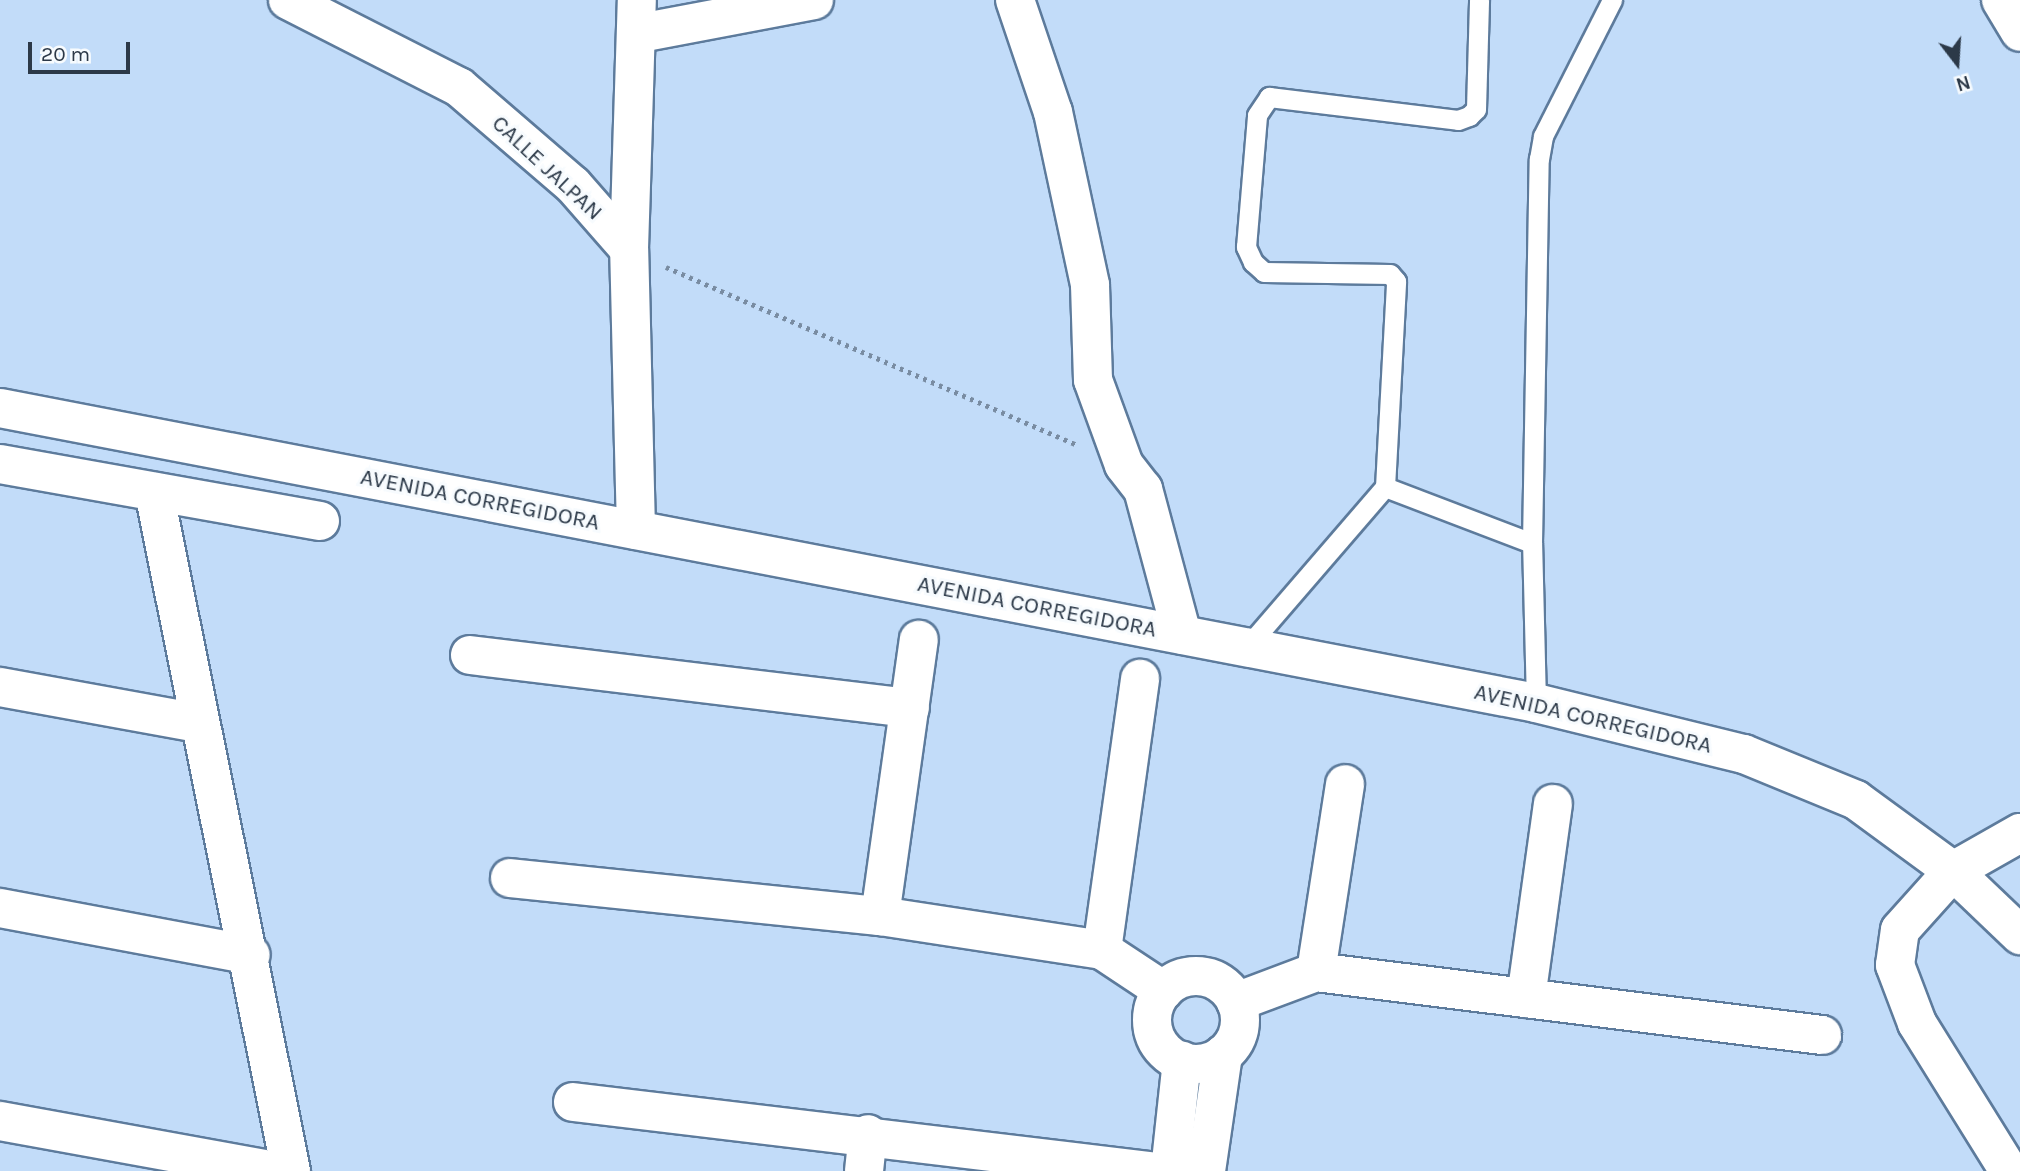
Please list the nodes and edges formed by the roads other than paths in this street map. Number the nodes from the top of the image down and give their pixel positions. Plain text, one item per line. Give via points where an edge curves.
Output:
1 (288, 0) edge
2 (814, 0) edge
3 (1014, 0) edge
4 (1479, 0) edge
5 (1612, 0) edge
6 (2001, 0) edge
7 (638, 17) edge
8 (2020, 32) edge
9 (629, 249) junction
10 (0, 408) edge
11 (0, 464) edge
12 (1385, 487) junction
13 (154, 492) junction
14 (320, 521) dead end
15 (636, 530) junction
16 (1532, 543) junction
17 (1182, 635) junction
18 (919, 640) dead end
19 (1246, 648) junction
20 (470, 655) dead end
21 (1140, 679) dead end
22 (0, 687) edge
23 (1536, 703) junction
24 (910, 708) junction
25 (199, 723) junction
26 (1345, 784) dead end
27 (1553, 804) dead end
28 (2020, 833) edge
29 (1953, 871) junction
30 (510, 878) dead end
31 (0, 908) edge
32 (880, 916) junction
33 (2020, 935) edge
34 (1102, 950) junction
35 (251, 955) junction
36 (1315, 972) junction
37 (1164, 991) junction
38 (1526, 998) junction
39 (1237, 1002) junction
40 (1822, 1035) dead end
41 (1223, 1054) junction
42 (1182, 1061) junction
43 (573, 1102) dead end
44 (0, 1121) edge
45 (866, 1153) edge
46 (1059, 1164) edge
47 (274, 1171) edge
48 (291, 1171) edge
49 (1150, 1171) edge
50 (1170, 1171) edge
51 (1206, 1171) edge
52 (2009, 1171) edge

1 - 9 street, CALLE JALPAN via 459,87 573,185
2 - 7 street
3 - 17 street via 1053,112 1090,285 1093,380 1124,466 1143,489
4 - 12 lane via 1476,108 1469,116 1458,120 1269,97 1257,116 1246,247 1253,262 1264,272 1390,274 1396,281
5 - 16 lane via 1544,136 1539,159
6 - 8 street
7 - 9 street
9 - 15 street
10 - 15 street, AVENIDA CORREGIDORA
11 - 13 street
12 - 16 lane
12 - 19 lane
13 - 14 street
13 - 25 street
15 - 17 street, AVENIDA CORREGIDORA
16 - 23 lane
17 - 19 street, AVENIDA CORREGIDORA
18 - 24 street
19 - 23 street, AVENIDA CORREGIDORA
20 - 24 street
21 - 34 street
22 - 25 street
23 - 29 street, AVENIDA CORREGIDORA via 1745,754 1856,800
24 - 32 street
25 - 35 street
26 - 36 street
27 - 38 street
28 - 29 street
29 - 33 street, AVENIDA CORREGIDORA
29 - 52 street via 1900,930 1895,965 1917,1023
30 - 32 street
31 - 35 street
32 - 34 street
34 - 37 street
35 - 48 street
36 - 38 street
36 - 39 street
37 - 39 street via 1203,976 1217,981
37 - 42 street via 1154,1010 1154,1031
38 - 40 street
39 - 41 street via 1239,1030
41 - 42 street
41 - 51 street
42 - 50 street
43 - 45 street
44 - 47 street
45 - 46 street
46 - 49 street

